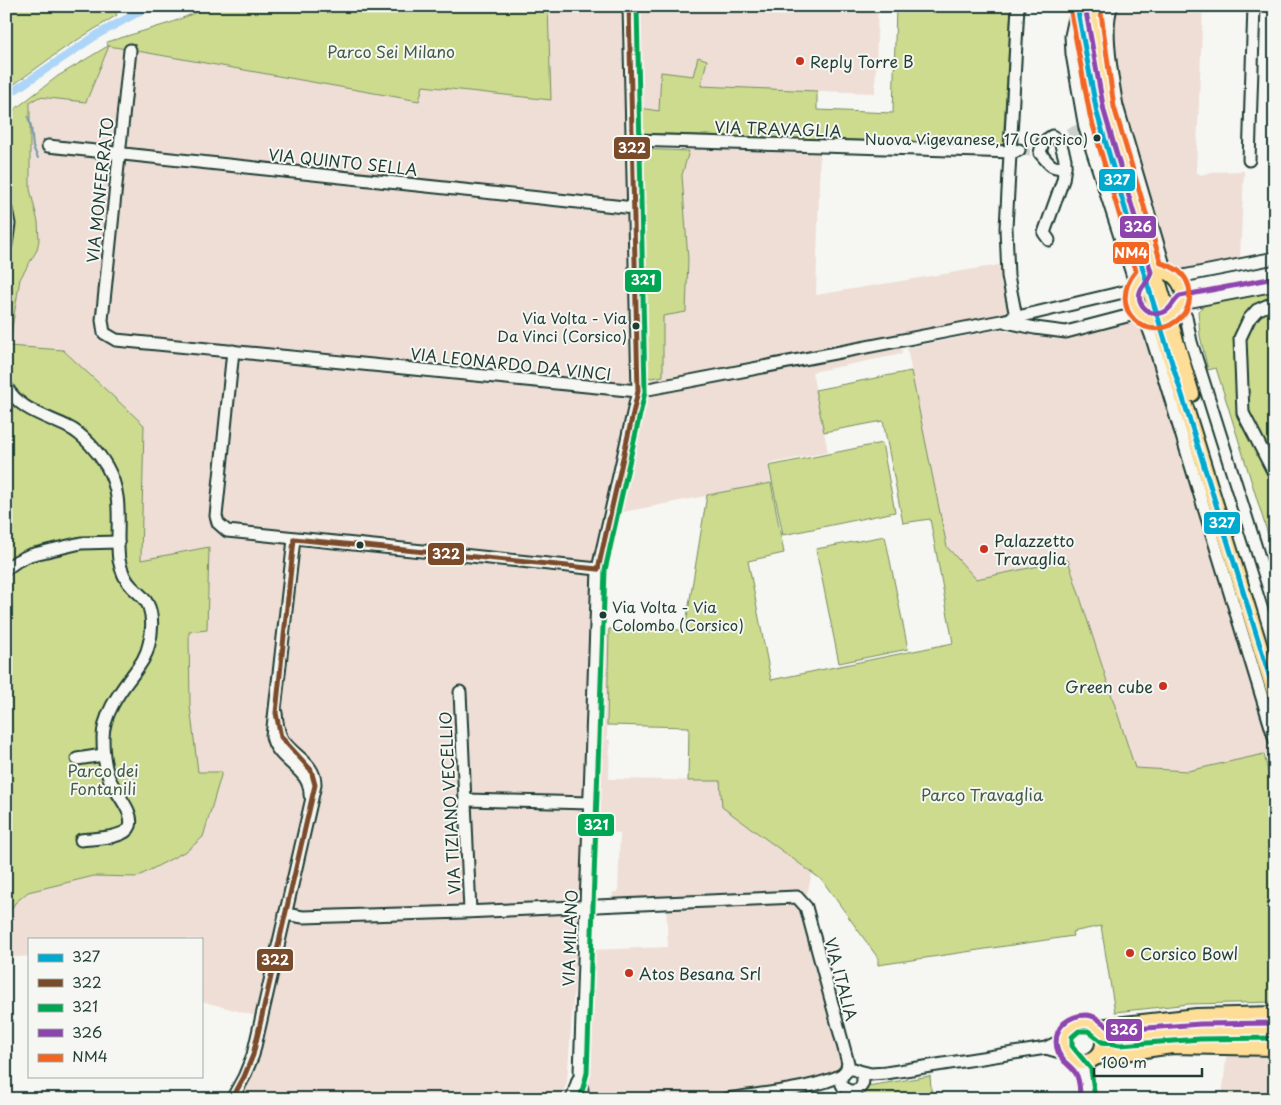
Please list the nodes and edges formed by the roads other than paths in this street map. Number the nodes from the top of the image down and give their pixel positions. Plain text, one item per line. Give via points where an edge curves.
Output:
1 (629, 6) edge
2 (1018, 6) edge
3 (1092, 6) edge
4 (1112, 6) edge
5 (1254, 6) edge
6 (1077, 7) edge
7 (130, 50) dead end
8 (633, 140) junction
9 (48, 146) dead end
10 (1015, 151) junction
11 (119, 154) junction
12 (1249, 160) dead end
13 (1065, 166) junction
14 (634, 208) junction
15 (6, 209) edge
16 (7, 225) edge
17 (1049, 240) dead end
18 (6, 245) edge
19 (1275, 258) edge
20 (1151, 277) junction
21 (1275, 285) edge
22 (1275, 302) edge
23 (1181, 305) junction
24 (1016, 317) junction
25 (1143, 318) junction
26 (1165, 320) junction
27 (1001, 321) junction
28 (104, 333) joint
29 (233, 351) junction
30 (6, 386) edge
31 (638, 391) junction
32 (1275, 475) edge
33 (294, 539) junction
34 (118, 542) junction
35 (6, 569) edge
36 (598, 569) junction
37 (1275, 608) edge
38 (1275, 665) edge
39 (460, 692) dead end
40 (1275, 695) edge
41 (1275, 740) edge
42 (103, 755) junction
43 (77, 758) dead end
44 (466, 800) junction
45 (590, 803) junction
46 (81, 840) dead end
47 (586, 906) junction
48 (470, 912) junction
49 (285, 914) junction
50 (1275, 1014) edge
51 (1098, 1029) junction
52 (1274, 1031) edge
53 (1065, 1035) junction
54 (1123, 1038) junction
55 (1046, 1048) junction
56 (1275, 1048) edge
57 (1087, 1057) junction
58 (859, 1071) junction
59 (580, 1073) junction
60 (845, 1073) junction
61 (886, 1073) junction
62 (816, 1085) junction
63 (855, 1091) edge
64 (232, 1099) edge
65 (572, 1099) edge
66 (584, 1099) edge
67 (727, 1099) edge
68 (1088, 1099) edge

1 - 8 street, VIA MILANO
2 - 10 street
3 - 20 main road via 1107,109
4 - 20 street via 1108,22 1112,80
5 - 12 street
6 - 20 main road via 1097,113
6 - 20 street via 1071,36 1083,129
7 - 11 street, VIA MONFERRATO
8 - 10 street, VIA TRAVAGLIA
8 - 14 street, VIA MILANO
9 - 11 street, VIA QUINTO SELLA
10 - 24 street via 1007,219 1007,258
11 - 14 street, VIA QUINTO SELLA
11 - 28 street, VIA MONFERRATO via 102,320
13 - 13 street via 1064,138 1052,136 1045,139 1036,152 1053,168
13 - 17 street via 1044,233
14 - 31 street, VIA MILANO
15 - 16 street
16 - 18 street
19 - 20 street, VIA LEONARDO DA VINCI via 1184,276
20 - 23 main road via 1182,289
20 - 24 street, VIA LEONARDO DA VINCI
20 - 25 main road via 1132,305
20 - 26 main road
21 - 23 street
22 - 32 street via 1257,310 1240,338 1243,413
23 - 26 main road
23 - 37 street
24 - 27 street, VIA LEONARDO DA VINCI
25 - 26 main road
25 - 27 street, VIA LEONARDO DA VINCI via 1131,316 1066,332
25 - 41 street via 1151,335
26 - 38 main road
26 - 40 main road
27 - 31 street, VIA LEONARDO DA VINCI
28 - 29 street, VIA LEONARDO DA VINCI via 116,340
29 - 31 street, VIA LEONARDO DA VINCI
29 - 33 street via 216,516 218,523 227,531
30 - 34 street via 21,404 70,428 97,453 107,467 119,503
31 - 36 street, VIA MILANO
33 - 36 street
33 - 49 street via 272,736 283,757 306,778 310,803
34 - 35 street via 81,543 30,555
34 - 42 street via 118,559 124,576 149,606 152,621 144,660 120,692 106,721
36 - 45 street, VIA MILANO
39 - 44 street, VIA TIZIANO VECELLIO
42 - 43 street
42 - 46 street via 108,777 131,816 130,825 118,836
44 - 45 street
44 - 48 street, VIA TIZIANO VECELLIO
45 - 47 street, VIA MILANO
47 - 48 street
47 - 59 street, VIA MILANO
47 - 60 street, VIA ITALIA via 797,897 806,908 848,1062
48 - 49 street via 304,917
49 - 64 street via 253,1055
50 - 51 main road via 1197,1016
51 - 53 main road via 1081,1023 1071,1027
51 - 54 main road via 1108,1036
51 - 57 main road via 1103,1042
52 - 54 main road via 1175,1033
53 - 55 street
53 - 57 main road via 1064,1047
54 - 57 main road
55 - 57 street
55 - 61 street
56 - 57 main road via 1172,1046
57 - 68 street
58 - 60 street via 852,1069
58 - 61 street
58 - 63 street via 862,1076
59 - 65 street, VIA MILANO
59 - 66 street, VIA MILANO
60 - 62 street
60 - 63 street, VIA ITALIA via 842,1083
61 - 63 street via 872,1077
62 - 63 street
62 - 67 street

